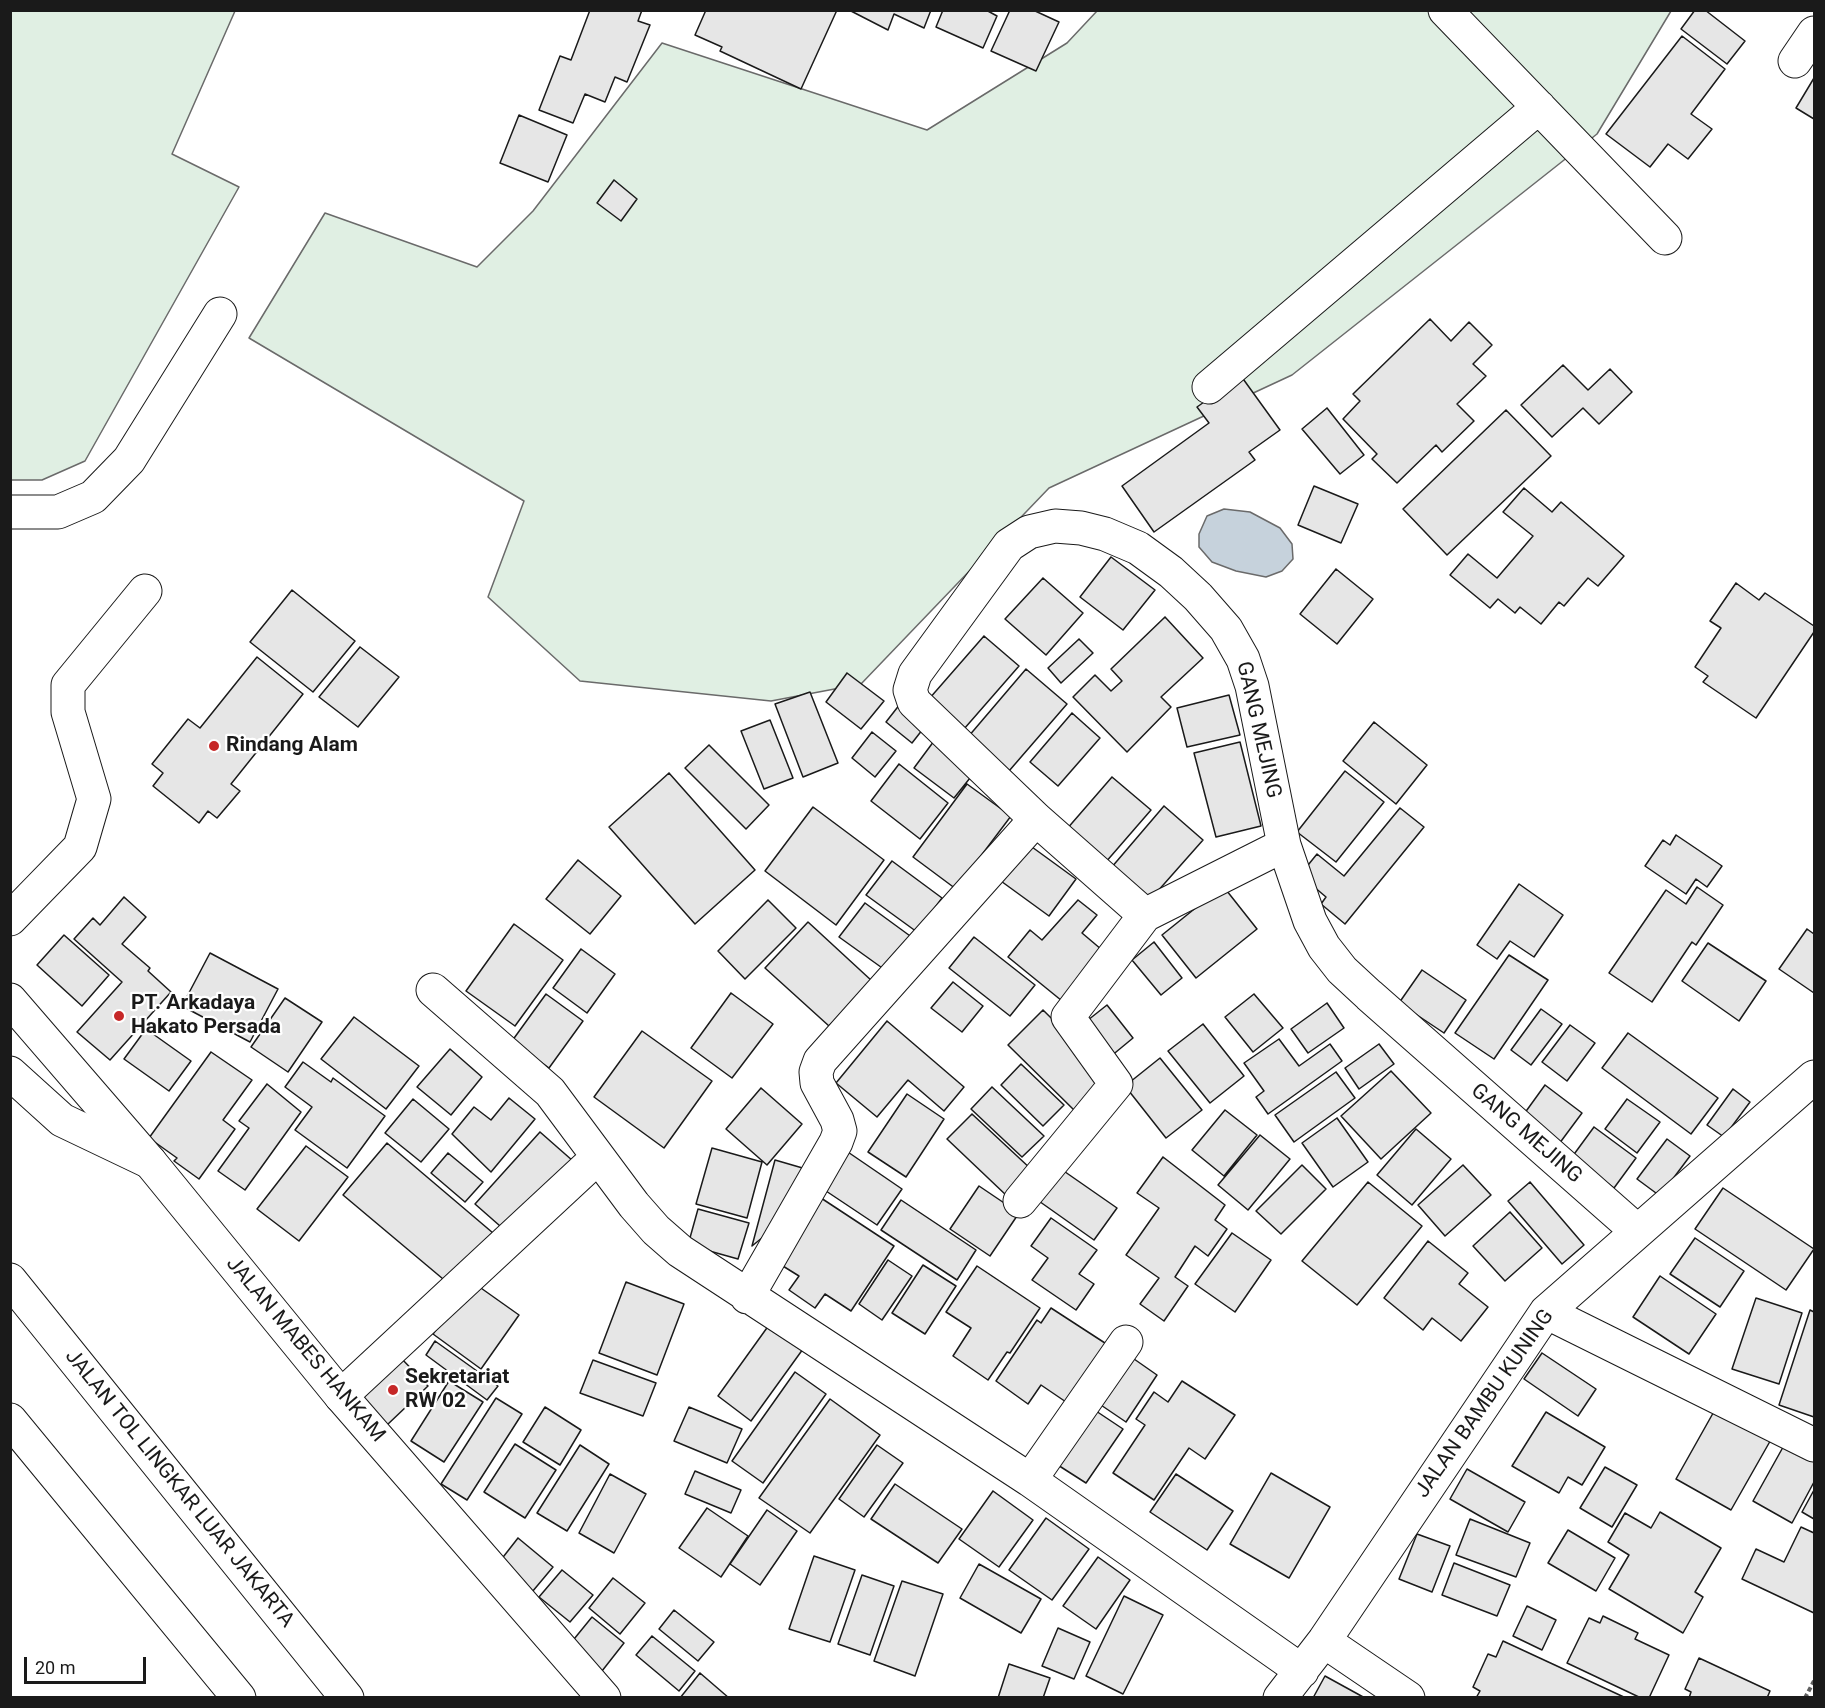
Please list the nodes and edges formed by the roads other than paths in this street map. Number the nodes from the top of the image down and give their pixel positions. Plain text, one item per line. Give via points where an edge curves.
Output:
1 (1444, 10) edge
2 (1815, 33) edge
3 (1795, 62) dead end
4 (1539, 107) junction
5 (1665, 238) dead end
6 (220, 314) dead end
7 (1209, 387) dead end
8 (10, 512) edge
9 (145, 591) dead end
10 (1036, 819) junction
11 (1284, 845) junction
12 (1145, 915) junction
13 (10, 920) edge
14 (432, 990) dead end
15 (10, 1000) edge
16 (10, 1072) edge
17 (1815, 1077) edge
18 (597, 1158) junction
19 (150, 1162) junction
20 (1020, 1201) dead end
21 (1637, 1231) junction
22 (10, 1280) edge
23 (747, 1297) junction
24 (1546, 1312) junction
25 (1126, 1342) dead end
26 (341, 1396) junction
27 (10, 1420) edge
28 (1815, 1445) edge
29 (1030, 1480) junction
30 (1324, 1641) junction
31 (1302, 1671) junction
32 (239, 1698) edge
33 (347, 1698) edge
34 (604, 1698) edge
35 (1280, 1698) edge
36 (1408, 1698) edge

1 - 4 main road
2 - 3 main road
4 - 5 main road
4 - 7 main road
6 - 8 main road via 129,460 93,497 58,512
9 - 13 main road via 68,685 68,712 94,799 80,847
10 - 11 main road, GANG MEJING via 914,702 910,690 915,674 1009,544 1029,532 1046,528 1081,528 1138,548 1171,572 1226,629 1243,659 1252,686
10 - 12 main road, GANG MEJING
10 - 23 main road via 820,1061 818,1083 840,1131
11 - 12 main road
11 - 21 main road, GANG MEJING via 1310,921 1342,970
12 - 20 main road via 1068,1017 1116,1084
14 - 18 main road via 550,1092
15 - 19 main road, JALAN MABES HANKAM
16 - 19 main road via 62,1120
17 - 21 main road, JALAN BAMBU KUNING
18 - 23 main road via 656,1230
18 - 26 main road
19 - 26 main road, JALAN MABES HANKAM
21 - 24 main road, JALAN BAMBU KUNING
22 - 33 main road, JALAN TOL LINGKAR LUAR JAKARTA
23 - 29 main road
24 - 28 main road
24 - 30 main road, JALAN BAMBU KUNING
25 - 29 main road
26 - 34 main road, JALAN MABES HANKAM
27 - 32 main road
29 - 31 main road
30 - 31 main road, JALAN BAMBU KUNING
30 - 36 main road
31 - 35 main road, JALAN BAMBU KUNING

